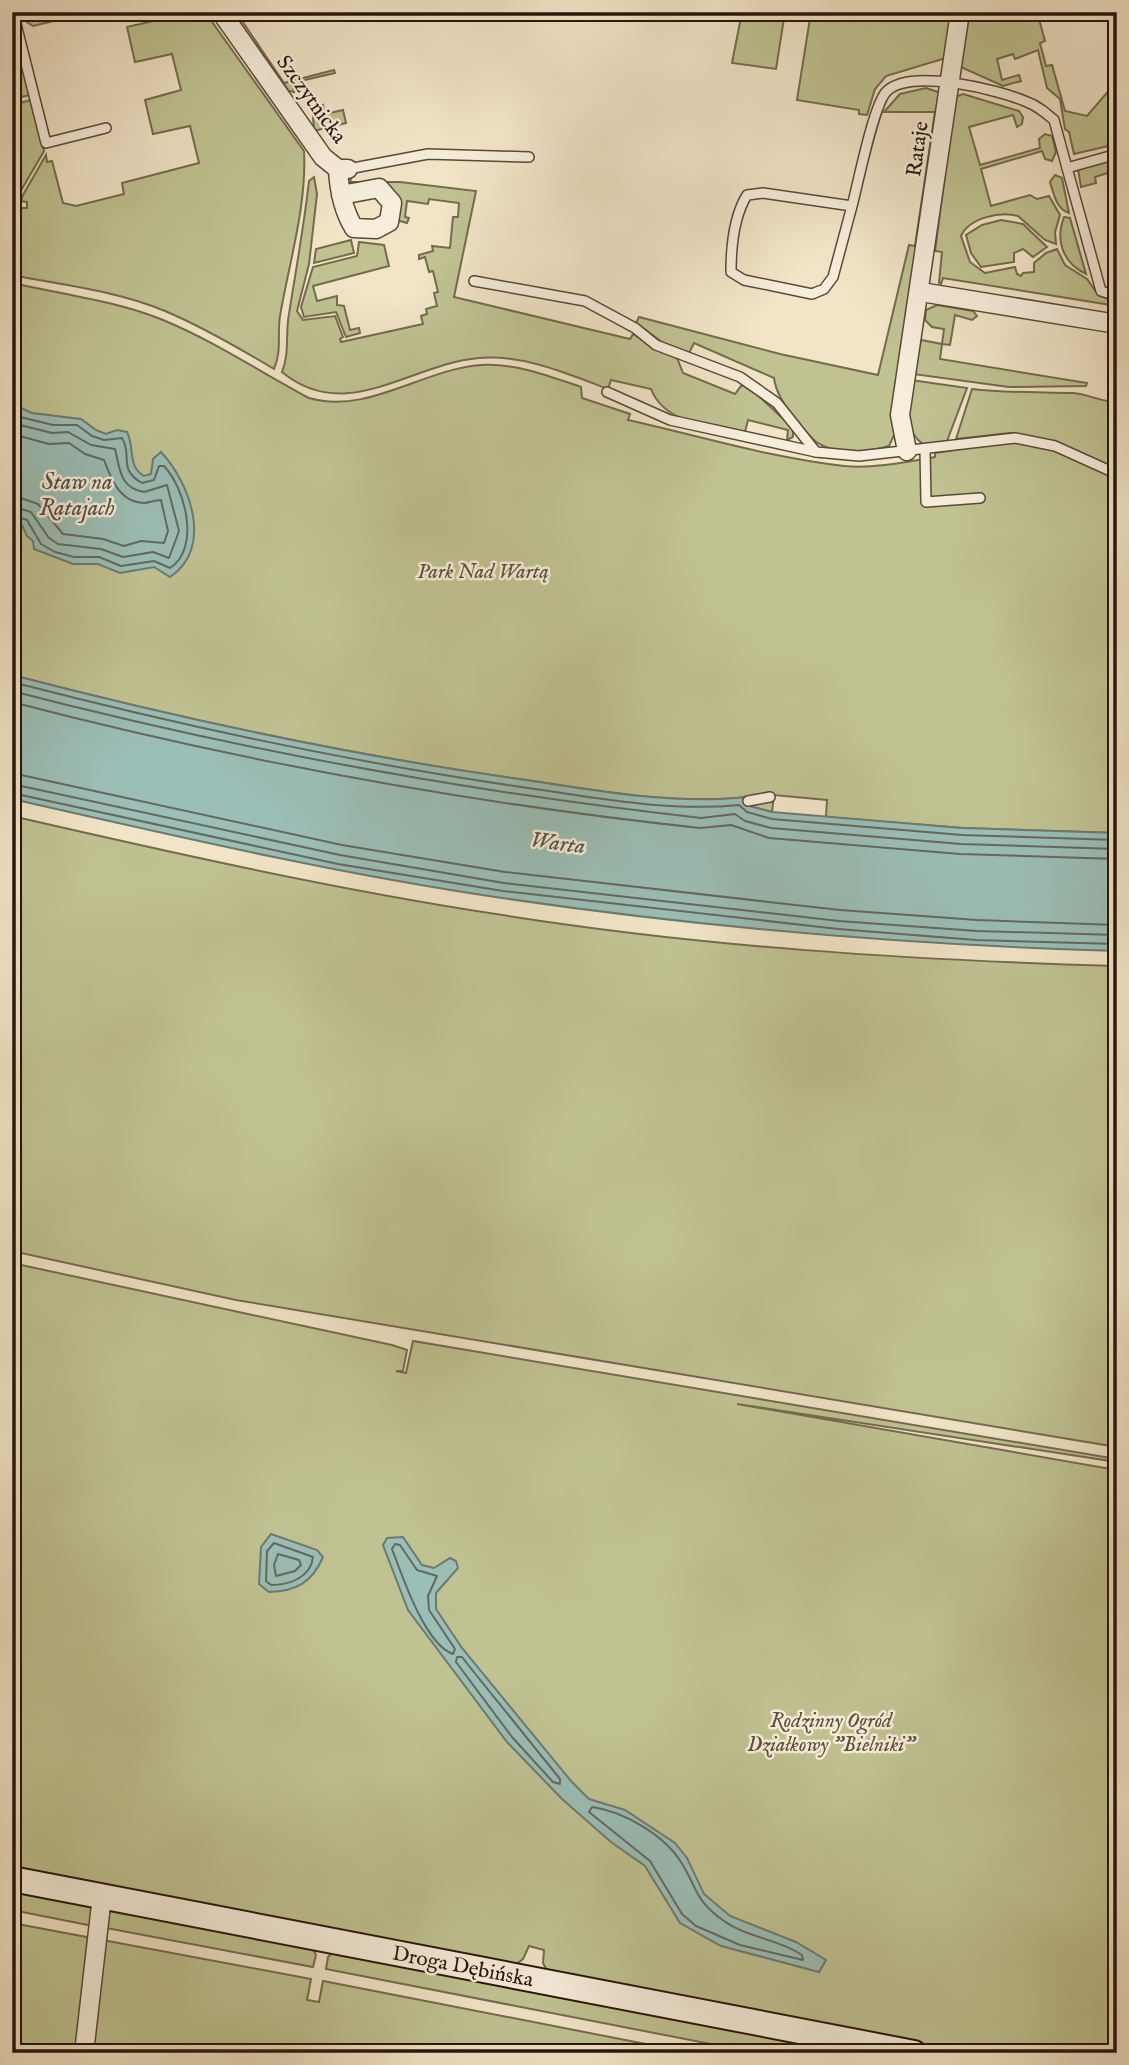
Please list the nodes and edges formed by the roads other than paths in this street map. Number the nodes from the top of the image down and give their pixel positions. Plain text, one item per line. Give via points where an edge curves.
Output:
1 (13, 12) edge
2 (220, 12) edge
3 (960, 12) edge
4 (949, 82) junction
5 (106, 128) dead end
6 (1117, 154) edge
7 (529, 157) dead end
8 (1067, 168) junction
9 (341, 178) joint
10 (852, 206) junction
11 (474, 281) dead end
12 (921, 292) junction
13 (1117, 296) edge
14 (1117, 324) edge
15 (607, 393) dead end
16 (925, 449) junction
17 (907, 451) junction
18 (816, 452) junction
19 (1117, 474) edge
20 (980, 498) dead end
21 (770, 797) dead end
22 (748, 801) dead end
23 (12, 1879) edge
24 (102, 1896) junction
25 (84, 2053) edge
26 (914, 2053) edge

1 - 5 lane via 46,143
2 - 9 street, Szczytnicka
3 - 4 street, Rataje
4 - 8 lane via 1037,107 1054,120
4 - 10 lane via 923,81 885,93
4 - 12 street, Rataje
6 - 8 lane
7 - 9 lane via 428,154
8 - 13 lane via 1101,291
10 - 10 lane via 833,277 824,289 812,294 744,280 732,272 740,206 747,195 763,193
11 - 18 lane via 585,301 656,345 740,377 777,403
12 - 14 street
12 - 17 street, Rataje via 900,415
15 - 18 lane via 670,420
16 - 17 lane
16 - 19 lane via 1003,438 1030,440 1055,446
16 - 20 lane via 926,502
17 - 18 lane via 859,456
21 - 22 lane
23 - 24 street, Droga Dębińska
24 - 25 street
24 - 26 street, Droga Dębińska

